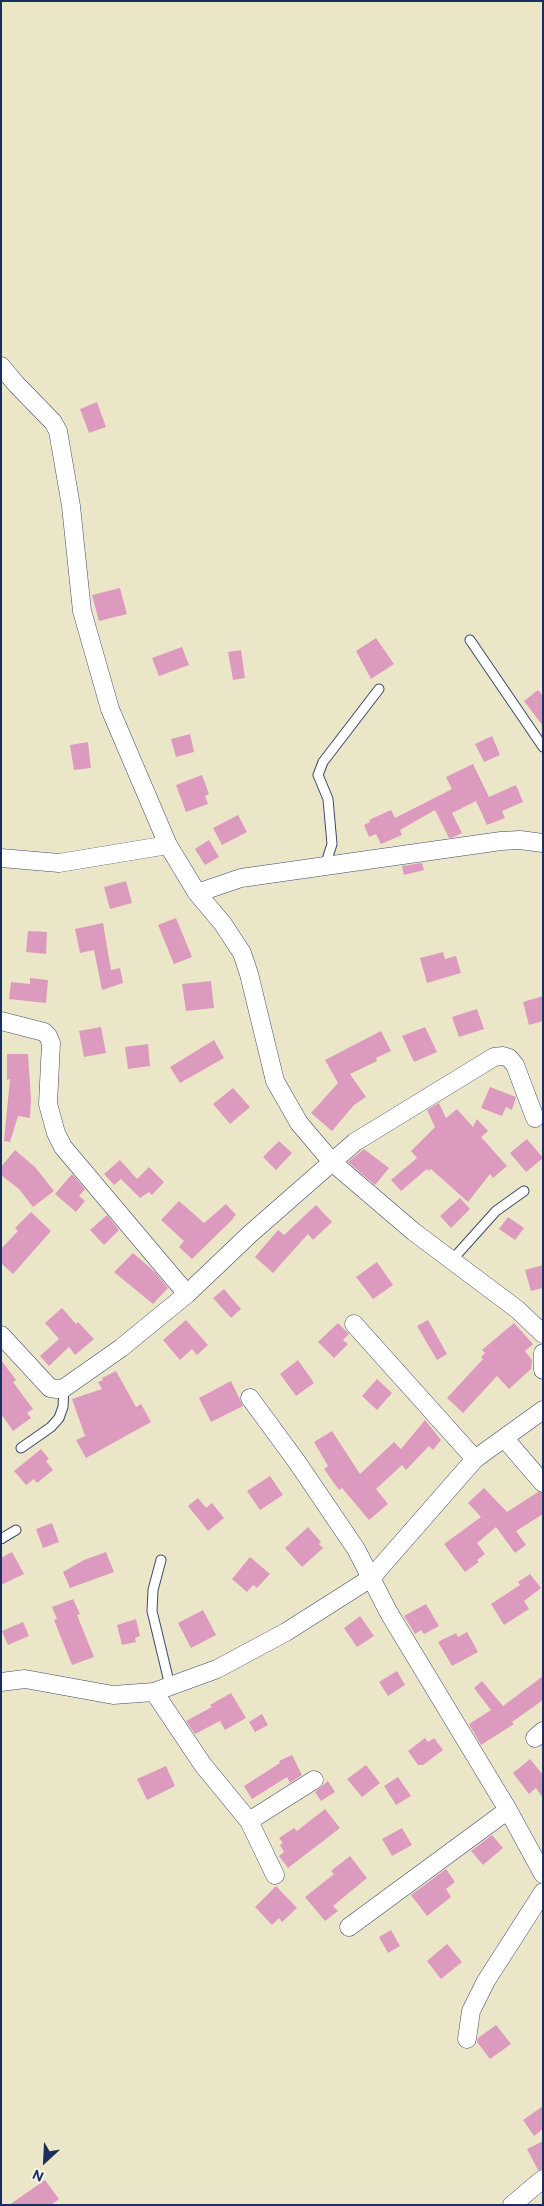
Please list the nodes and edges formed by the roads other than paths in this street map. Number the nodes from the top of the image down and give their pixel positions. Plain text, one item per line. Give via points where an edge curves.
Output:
1 (1, 366) edge
2 (470, 640) dead end
3 (379, 689) dead end
4 (543, 747) edge
5 (543, 843) edge
6 (168, 845) junction
7 (1, 858) edge
8 (325, 866) junction
9 (197, 893) junction
10 (1, 1021) edge
11 (535, 1118) dead end
12 (332, 1162) junction
13 (524, 1191) dead end
14 (452, 1260) junction
15 (187, 1294) junction
16 (354, 1324) dead end
17 (543, 1334) edge
18 (1, 1335) edge
19 (543, 1353) edge
20 (543, 1370) edge
21 (64, 1388) junction
22 (250, 1398) dead end
23 (543, 1410) edge
24 (505, 1439) junction
25 (21, 1448) dead end
26 (475, 1459) junction
27 (543, 1483) edge
28 (16, 1530) dead end
29 (1, 1539) edge
30 (161, 1560) dead end
31 (372, 1578) junction
32 (1, 1682) edge
33 (162, 1689) junction
34 (314, 1780) dead end
35 (508, 1810) junction
36 (249, 1822) junction
37 (543, 1874) edge
38 (275, 1875) dead end
39 (543, 1892) edge
40 (349, 1927) dead end
41 (467, 2039) dead end
42 (543, 2179) edge
43 (512, 2205) edge

1 - 6 street via 58,431 71,506 82,611 110,709
2 - 4 lane
3 - 8 lane via 324,762 318,775 328,799 332,844
5 - 8 street via 501,841
6 - 7 street via 59,863
6 - 9 street
8 - 9 street via 241,878
9 - 12 street via 242,953 276,1082 299,1123
10 - 15 street via 44,1032 48,1036 51,1043 48,1104 63,1147
11 - 12 street via 515,1065 509,1058 494,1057 356,1142
12 - 14 street
12 - 15 street
13 - 14 lane via 496,1210
14 - 17 street via 518,1310
15 - 21 street via 122,1348
16 - 26 street
18 - 21 street via 50,1388
19 - 20 street
21 - 25 lane via 59,1418 51,1428
22 - 31 street via 308,1478
23 - 24 street
24 - 26 street
24 - 27 street
26 - 31 street
28 - 29 lane
30 - 33 lane via 153,1590 152,1611
31 - 33 street via 286,1632 217,1669
31 - 35 street via 389,1612
32 - 33 street via 25,1678 113,1695
33 - 36 street via 203,1765
34 - 36 street
35 - 37 street
35 - 40 street
36 - 38 street
39 - 41 street via 471,2010
42 - 43 street

